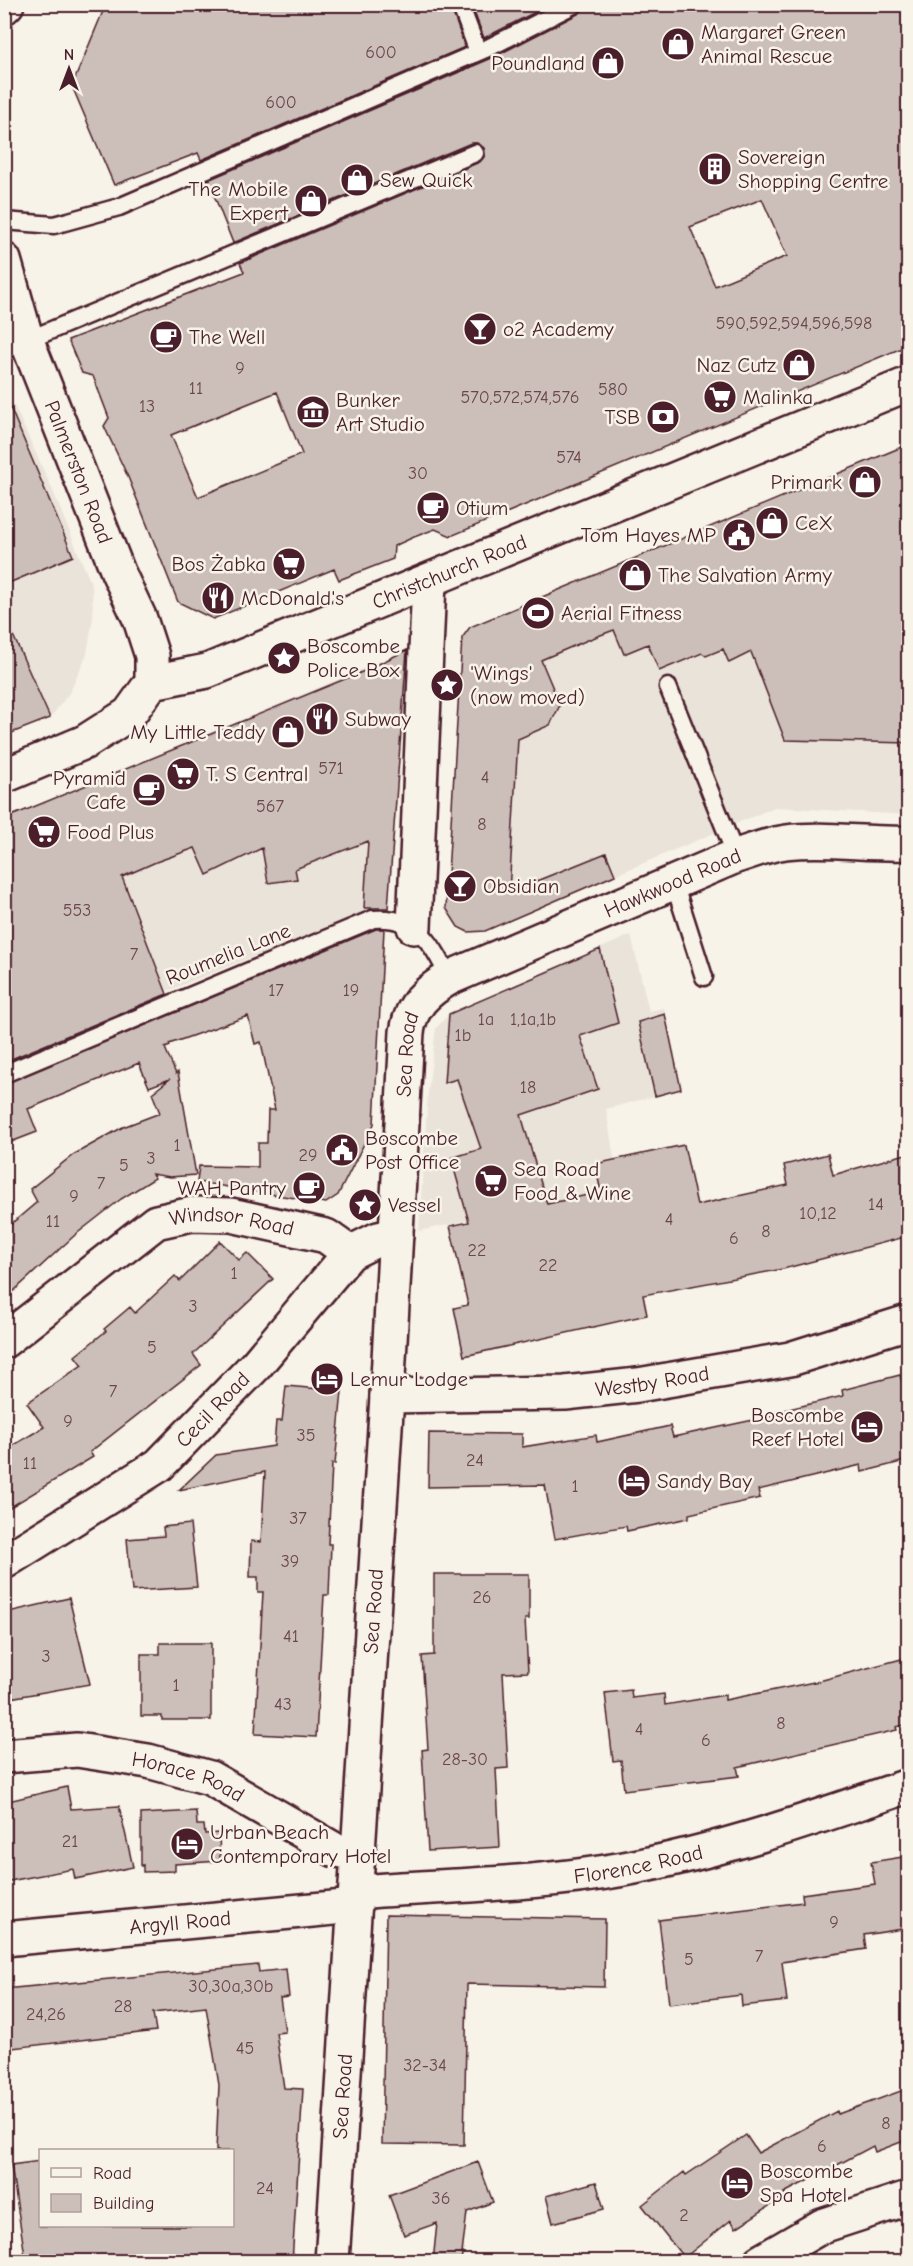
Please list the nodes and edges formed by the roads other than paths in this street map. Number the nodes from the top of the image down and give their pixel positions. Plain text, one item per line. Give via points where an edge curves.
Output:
1 (460, 4) edge
2 (575, 4) edge
3 (478, 52) junction
4 (475, 153) dead end
5 (4, 221) edge
6 (4, 260) edge
7 (16, 345) edge
8 (909, 384) edge
9 (429, 582) junction
10 (152, 682) junction
11 (668, 687) dead end
12 (4, 776) edge
13 (909, 843) edge
14 (736, 856) junction
15 (674, 884) junction
16 (415, 919) junction
17 (704, 977) dead end
18 (449, 978) junction
19 (4, 1074) edge
20 (396, 1235) junction
21 (350, 1252) junction
22 (909, 1322) edge
23 (4, 1341) edge
24 (387, 1396) junction
25 (4, 1562) edge
26 (4, 1756) edge
27 (909, 1786) edge
28 (357, 1853) junction
29 (356, 1899) junction
30 (4, 1939) edge
31 (909, 2198) edge
32 (332, 2262) edge
33 (760, 2262) edge

1 - 3 lane
2 - 3 lane
3 - 5 lane via 119,207 54,225
4 - 7 lane
6 - 7 street, Palmerston Road
7 - 10 street, Palmerston Road via 140,619 152,656
8 - 9 street, Christchurch Road
9 - 10 street, Christchurch Road via 207,671
9 - 16 street
10 - 12 street via 129,714 85,742
11 - 14 lane
13 - 14 street, Hawkwood Road via 822,839 783,842
14 - 15 street, Hawkwood Road
15 - 17 lane
15 - 18 street, Hawkwood Road
16 - 18 lane
16 - 19 lane, Roumelia Lane via 373,919
18 - 20 street, Sea Road via 430,989 410,1016
20 - 21 street, Cecil Road
20 - 24 street, Sea Road
21 - 23 street, Windsor Road via 326,1236 231,1215 192,1214 156,1222
21 - 25 street, Cecil Road via 256,1365 159,1465
22 - 24 street, Westby Road via 790,1359 638,1385 565,1394
24 - 28 street, Sea Road
26 - 28 street, Horace Road via 77,1750 148,1761 210,1778 335,1850
27 - 29 street, Florence Road via 703,1852 623,1869
28 - 29 street, Sea Road
29 - 30 street, Argyll Road
29 - 32 street, Sea Road
31 - 33 street via 822,2226

